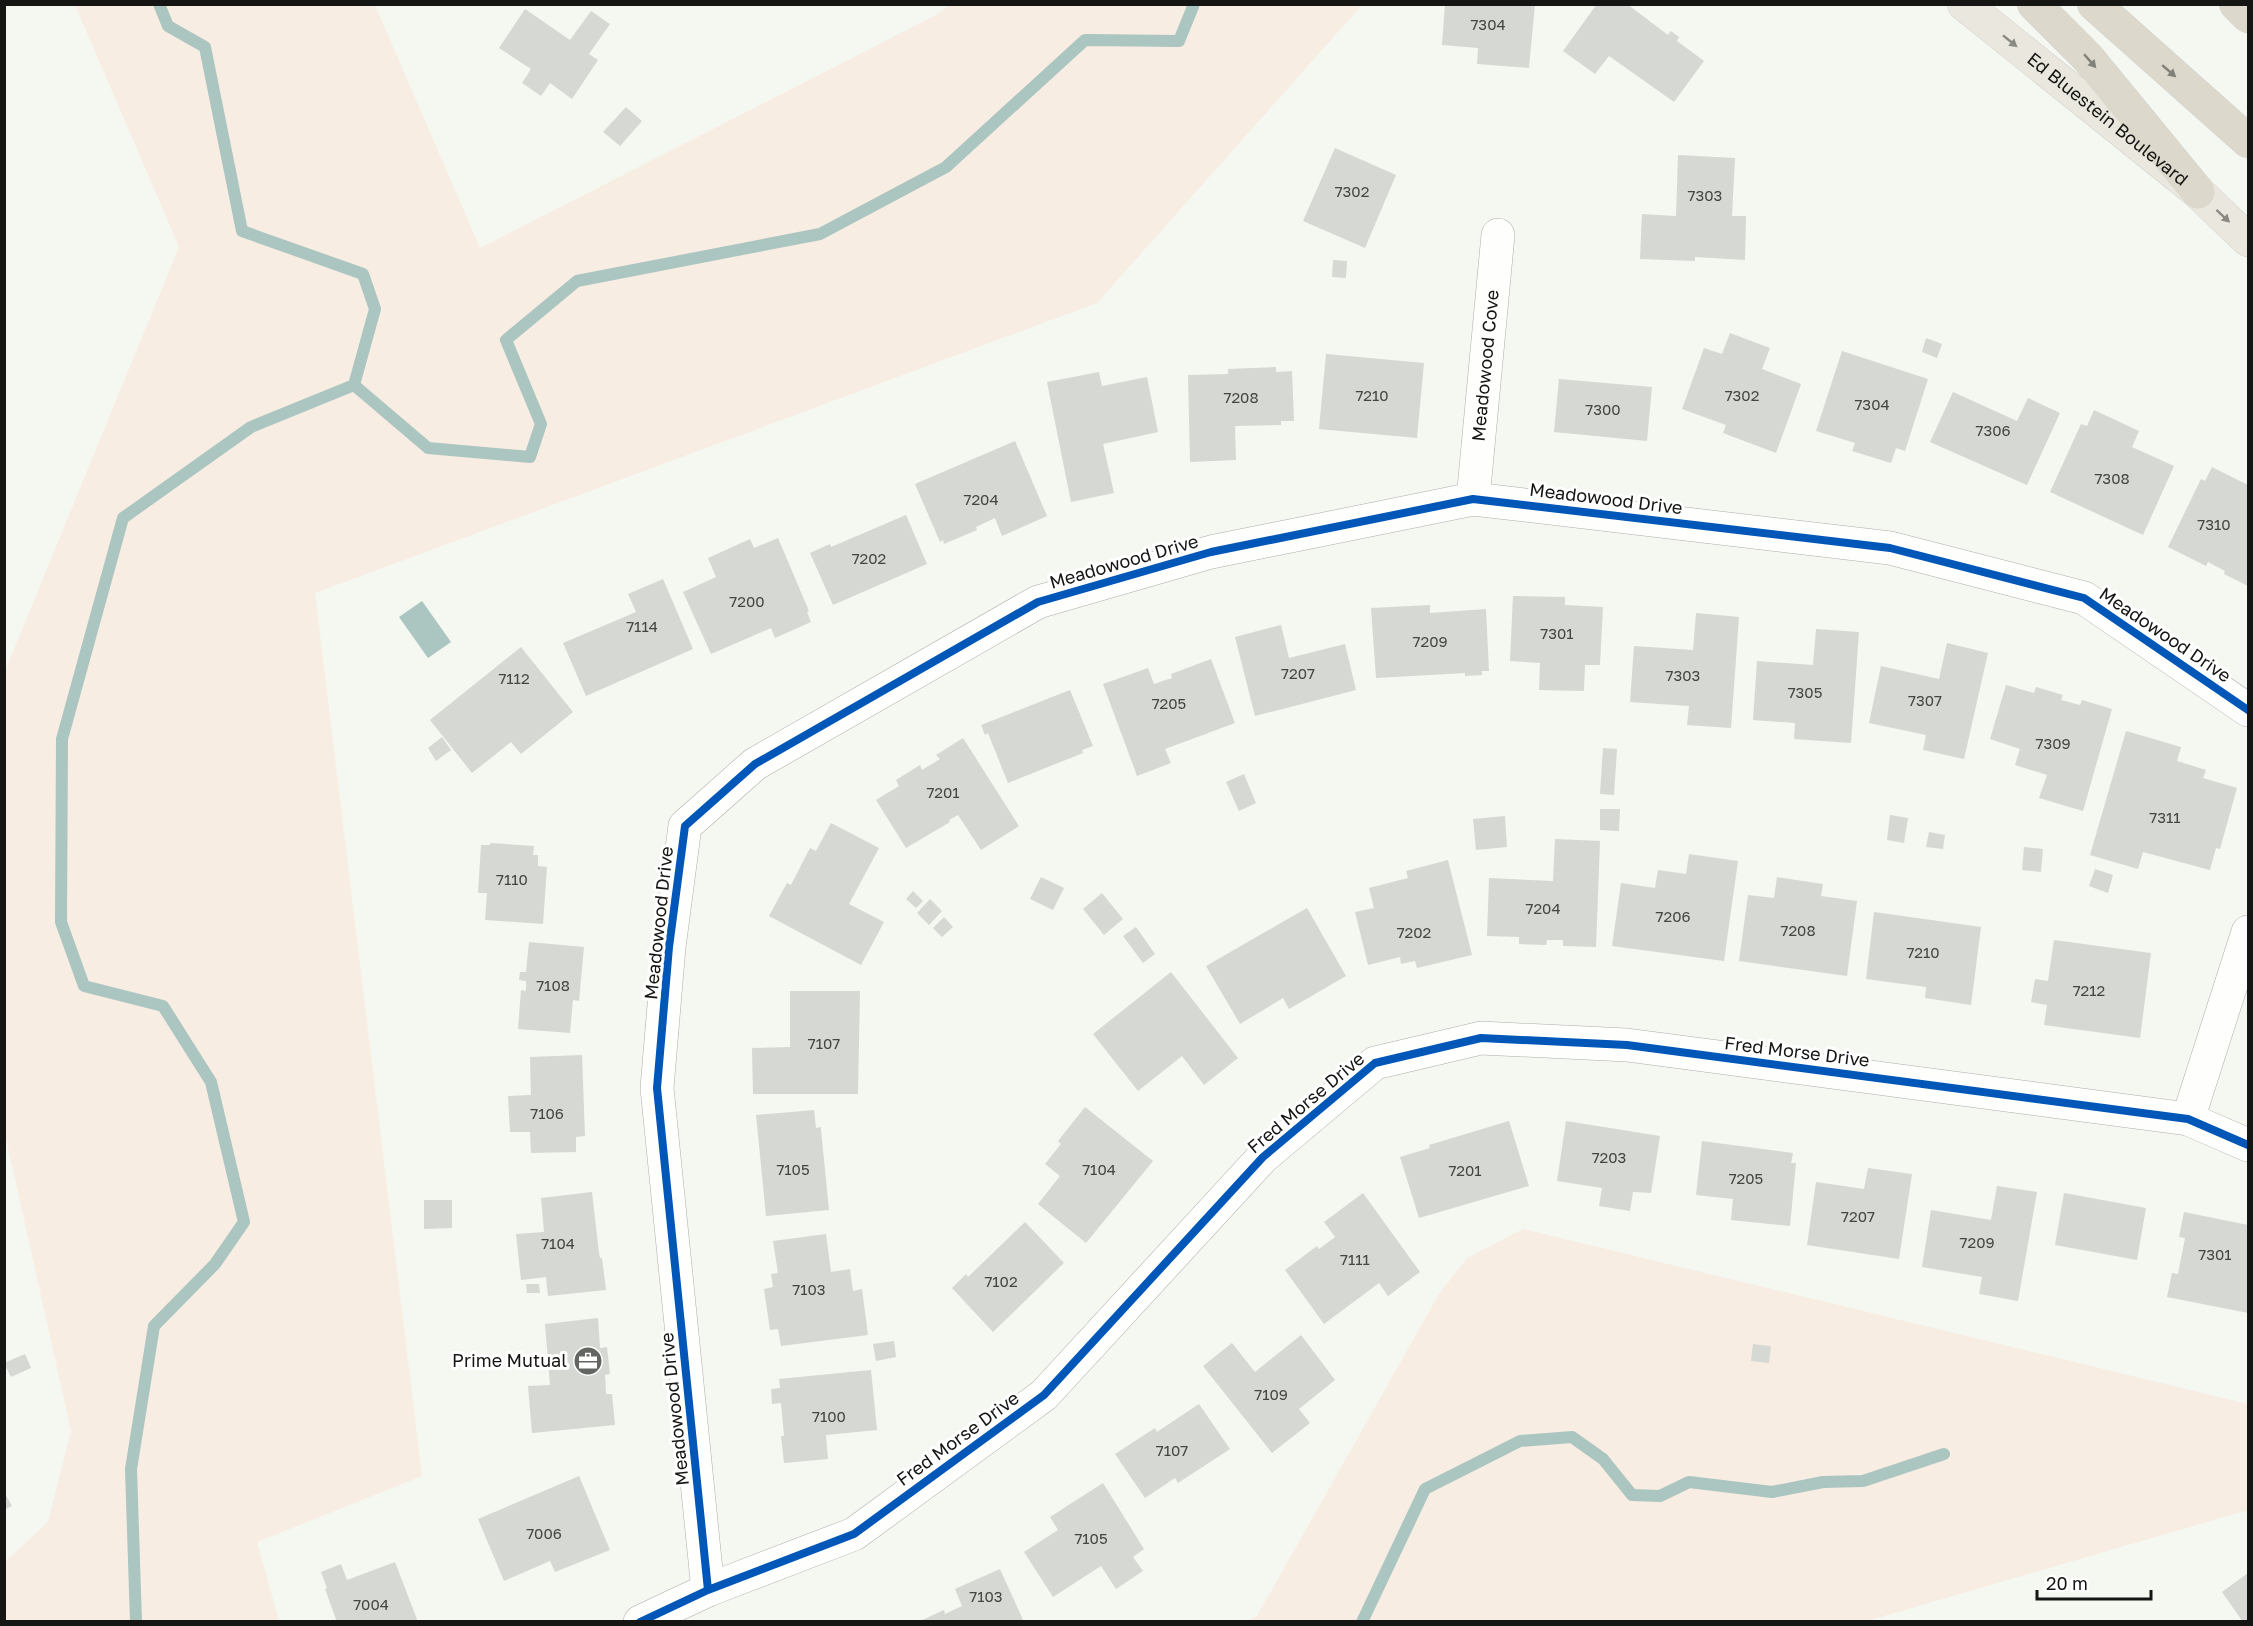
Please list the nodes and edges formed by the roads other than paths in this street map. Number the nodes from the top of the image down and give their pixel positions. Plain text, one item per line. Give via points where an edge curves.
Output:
1 (1964, 4) edge
2 (2034, 4) edge
3 (2094, 4) edge
4 (2236, 4) edge
5 (2248, 16) edge
6 (2248, 141) edge
7 (2198, 192) junction
8 (1498, 235) dead end
9 (2248, 240) edge
10 (1473, 499) junction
11 (2248, 710) edge
12 (2248, 932) edge
13 (2188, 1119) junction
14 (2248, 1145) edge
15 (708, 1590) junction
16 (640, 1622) edge

1 -> 7 main road, Ed Bluestein Boulevard
2 -> 7 highway via 2088,58
3 -> 6 highway
4 - 5 highway
7 -> 9 main road, Ed Bluestein Boulevard
8 - 10 street, Meadowood Cove
10 - 11 street, Meadowood Drive via 1890,548 2084,598
10 - 15 street, Meadowood Drive via 1211,552 1038,602 755,764 685,826 669,947 657,1088
12 - 13 street
13 - 14 street, Fred Morse Drive
13 - 15 street, Fred Morse Drive via 1627,1045 1481,1038 1375,1063 1263,1157 1044,1395 854,1534
15 - 16 street, Fred Morse Drive

